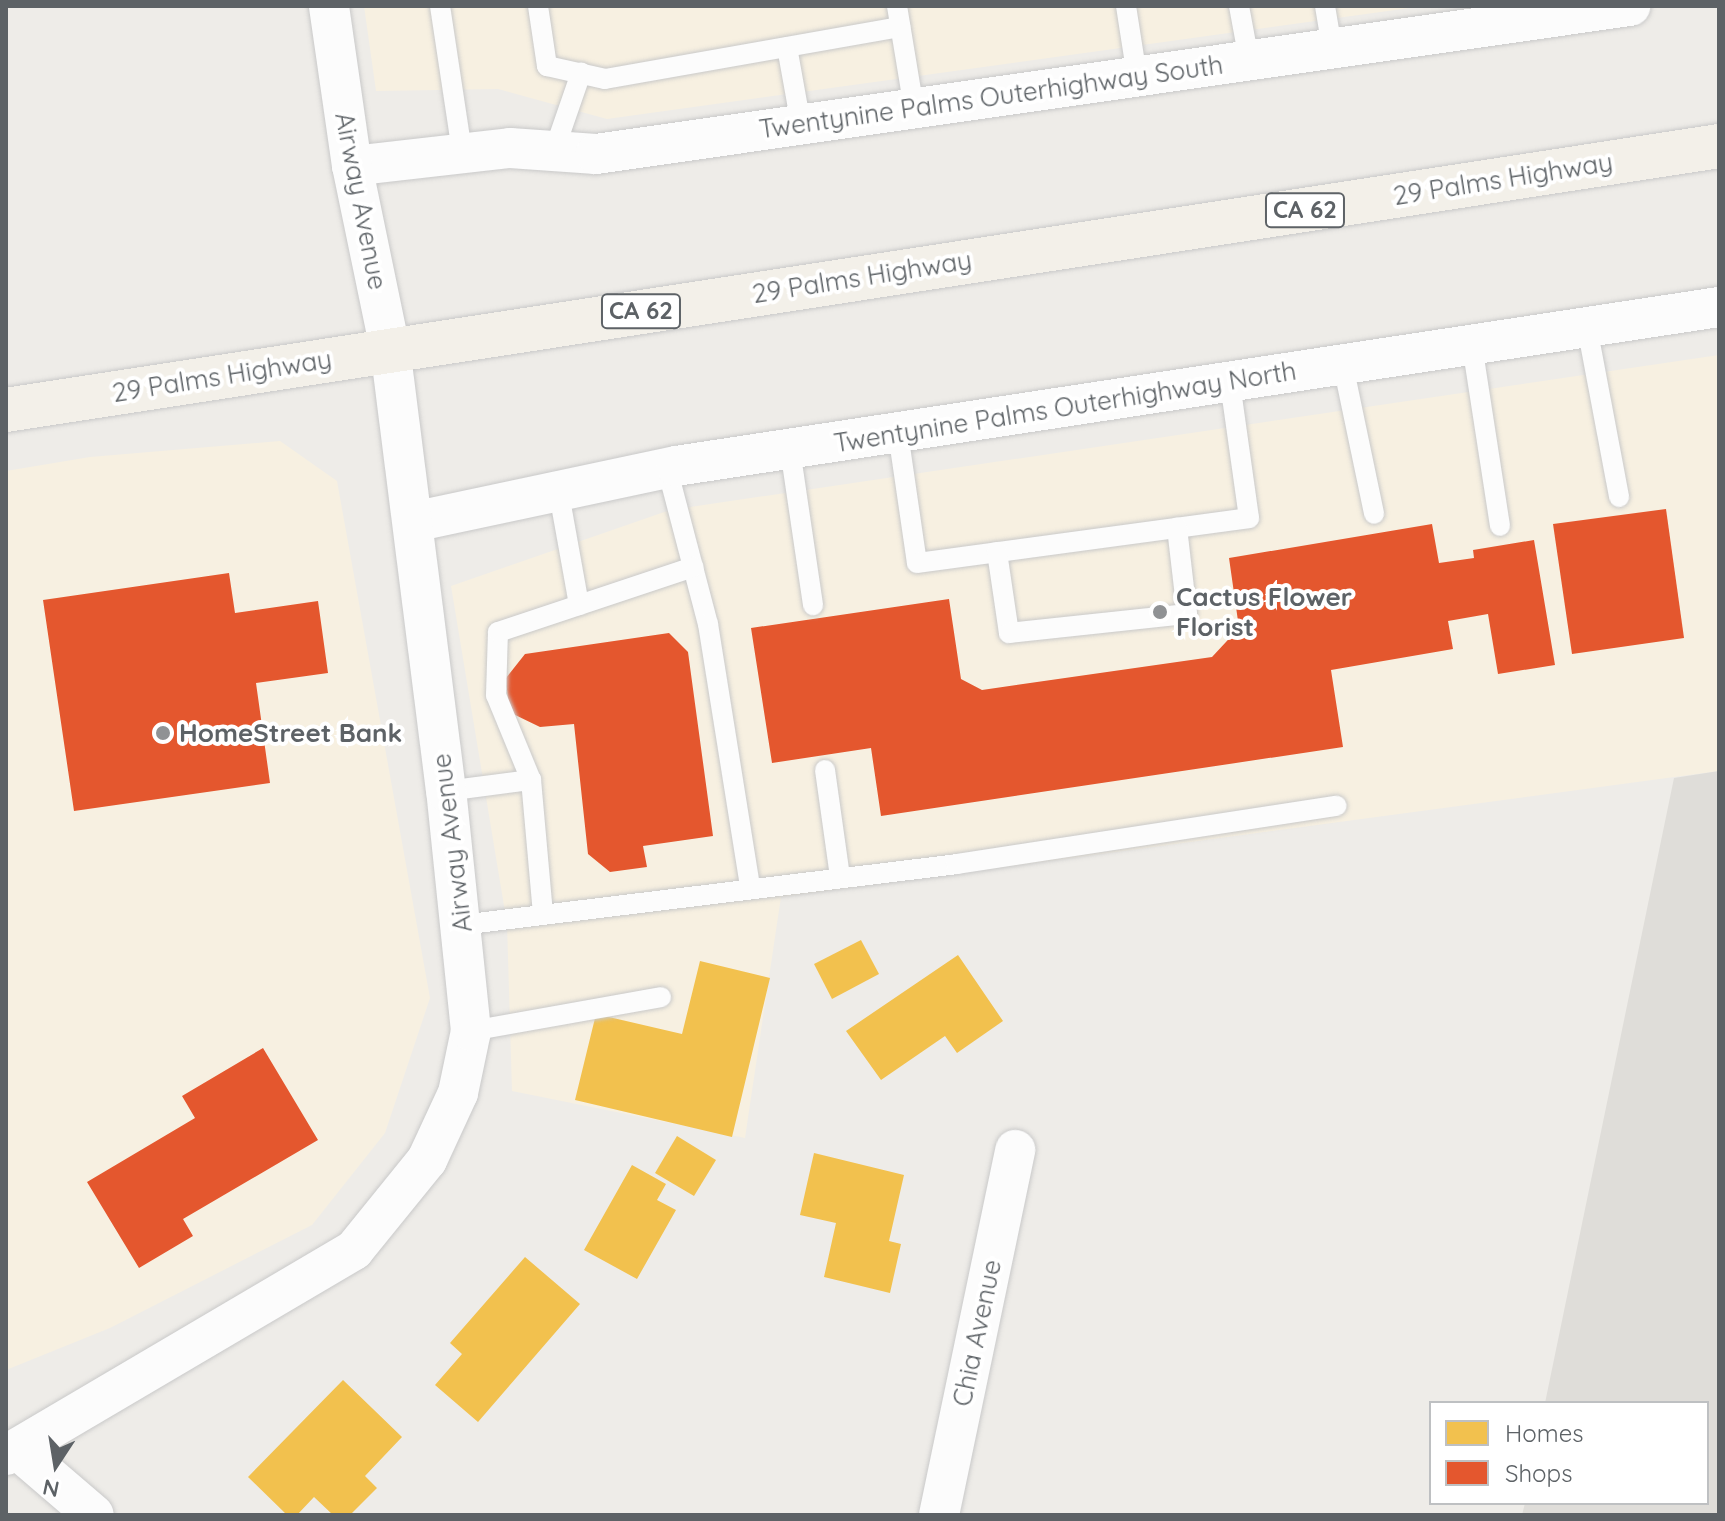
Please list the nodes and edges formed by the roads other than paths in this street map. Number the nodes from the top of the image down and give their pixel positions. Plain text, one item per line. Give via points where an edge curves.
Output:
1 (329, 6) edge
2 (440, 6) edge
3 (538, 6) edge
4 (897, 6) edge
5 (1126, 6) edge
6 (1239, 6) edge
7 (1325, 6) edge
8 (1630, 6) edge
9 (1581, 10) edge
10 (1490, 16) edge
11 (900, 27) junction
12 (787, 47) junction
13 (1332, 48) junction
14 (1249, 60) junction
15 (581, 73) junction
16 (1137, 76) junction
17 (914, 109) junction
18 (801, 125) junction
19 (1719, 146) edge
20 (554, 151) junction
21 (462, 152) junction
22 (352, 166) junction
23 (1719, 307) edge
24 (1587, 327) junction
25 (1472, 345) junction
26 (390, 349) junction
27 (1343, 365) junction
28 (1230, 382) junction
29 (6, 410) edge
30 (898, 433) junction
31 (790, 449) junction
32 (667, 468) junction
33 (558, 488) junction
34 (1619, 497) dead end
35 (1374, 514) dead end
36 (413, 522) junction
37 (1500, 526) dead end
38 (1177, 528) junction
39 (997, 552) junction
40 (693, 567) junction
41 (579, 605) junction
42 (813, 605) dead end
43 (825, 770) dead end
44 (531, 780) junction
45 (446, 791) junction
46 (1337, 806) dead end
47 (840, 877) junction
48 (750, 887) junction
49 (543, 914) junction
50 (461, 925) junction
51 (661, 997) dead end
52 (471, 1031) junction
53 (1015, 1150) dead end
54 (12, 1452) edge
55 (94, 1515) edge
56 (939, 1515) edge

1 - 22 street, Airway Avenue
2 - 21 lane
3 - 15 lane via 547,66
4 - 11 lane
5 - 16 lane
6 - 14 lane
7 - 13 lane
8 - 9 street, Twentynine Palms Outerhighway South
9 - 10 street, Twentynine Palms Outerhighway South
10 - 13 street, Twentynine Palms Outerhighway South
11 - 12 lane
11 - 17 lane
12 - 15 lane via 605,79
12 - 18 lane
13 - 14 street, Twentynine Palms Outerhighway South
14 - 16 street, Twentynine Palms Outerhighway South
15 - 20 lane
16 - 17 street, Twentynine Palms Outerhighway South
17 - 18 street, Twentynine Palms Outerhighway South
18 - 20 street, Twentynine Palms Outerhighway South via 596,154
19 - 26 main road, 29 Palms Highway / CA 62
20 - 21 street, Twentynine Palms Outerhighway South
21 - 22 street, Twentynine Palms Outerhighway South
22 - 26 street, Airway Avenue
23 - 24 street, Twentynine Palms Outerhighway North
24 - 25 street, Twentynine Palms Outerhighway North
24 - 34 lane
25 - 27 street, Twentynine Palms Outerhighway North
25 - 37 lane
26 - 29 main road, 29 Palms Highway / CA 62
26 - 36 street, Airway Avenue
27 - 28 street, Twentynine Palms Outerhighway North
27 - 35 lane
28 - 30 street, Twentynine Palms Outerhighway North
28 - 38 lane via 1249,518
30 - 31 street, Twentynine Palms Outerhighway North
30 - 39 lane via 917,563
31 - 32 street, Twentynine Palms Outerhighway North
31 - 42 lane
32 - 33 street, Twentynine Palms Outerhighway North
32 - 40 lane
33 - 36 street, Twentynine Palms Outerhighway North
33 - 41 lane
36 - 45 street, Airway Avenue
38 - 39 lane
38 - 39 lane via 1187,614 1009,633
40 - 41 lane
40 - 48 lane via 708,624
41 - 44 lane via 498,632 496,695
43 - 47 lane
44 - 45 lane
44 - 49 lane
45 - 50 street, Airway Avenue
46 - 47 lane
47 - 48 lane
48 - 49 lane
49 - 50 lane
50 - 52 street, Airway Avenue
51 - 52 lane
52 - 54 street, Airway Avenue via 458,1093 427,1160 354,1250
53 - 56 street, Chia Avenue
54 - 55 street

